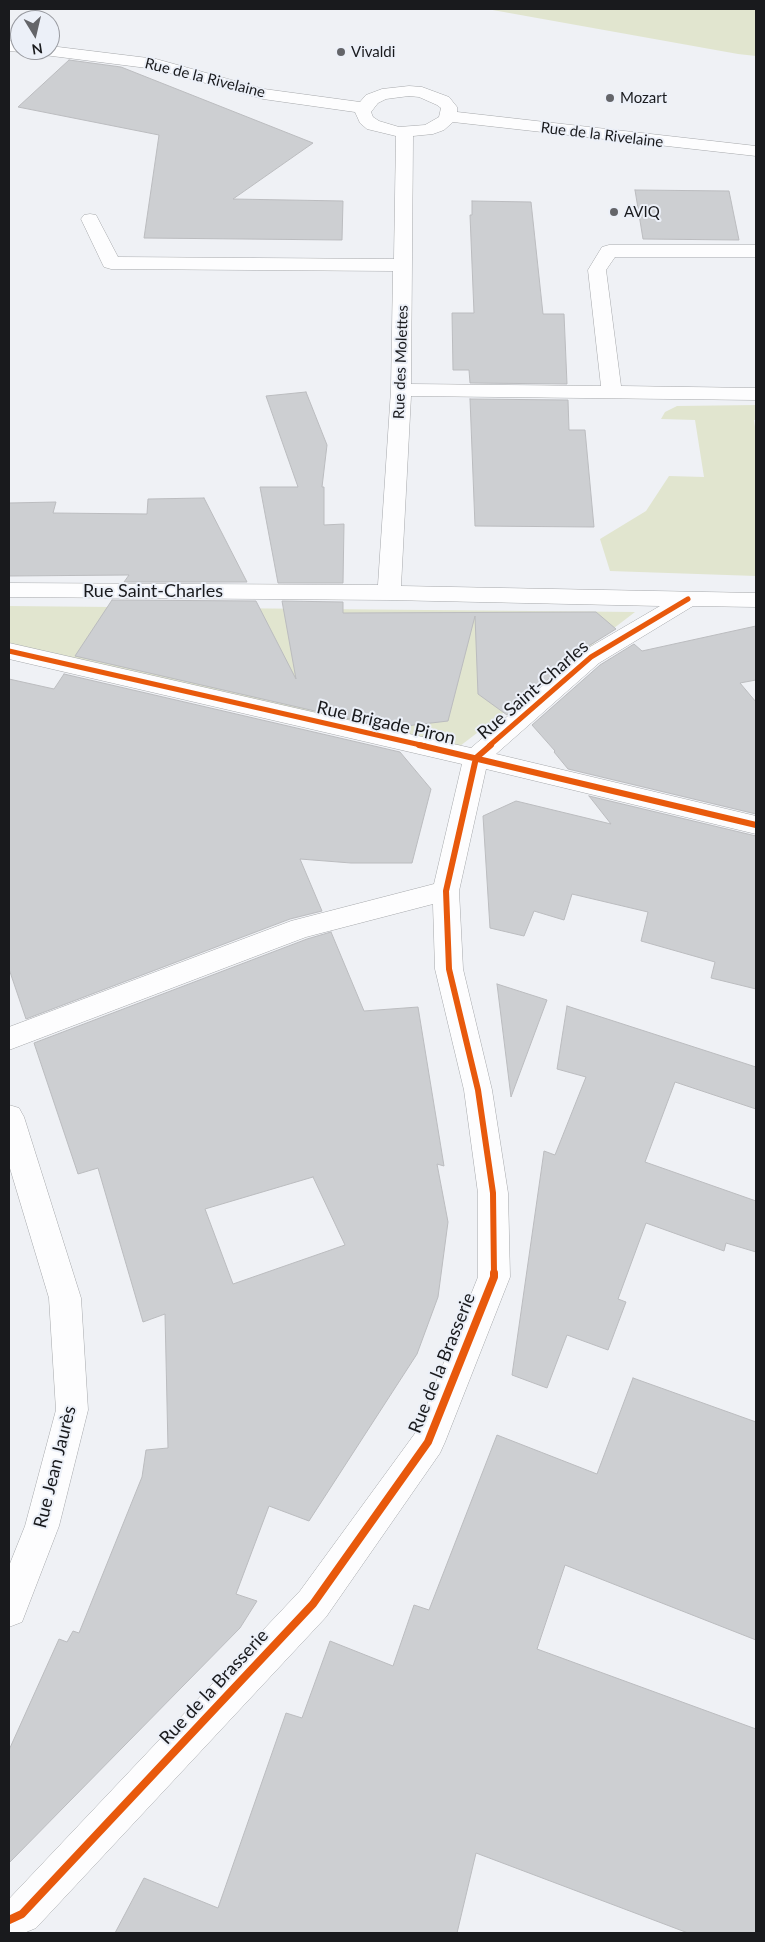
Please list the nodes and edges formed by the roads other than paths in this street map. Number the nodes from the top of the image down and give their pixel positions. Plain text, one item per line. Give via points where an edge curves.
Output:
1 (60, 52) edge
2 (365, 108) junction
3 (448, 116) junction
4 (405, 132) junction
5 (756, 151) edge
6 (90, 220) dead end
7 (756, 251) edge
8 (404, 265) junction
9 (401, 390) junction
10 (612, 393) junction
11 (756, 394) edge
12 (9, 590) edge
13 (389, 593) junction
14 (688, 599) junction
15 (756, 600) edge
16 (9, 651) edge
17 (476, 758) junction
18 (756, 825) edge
19 (446, 891) junction
20 (9, 1039) edge
21 (9, 1117) edge
22 (9, 1609) edge
23 (9, 1920) edge

1 - 2 street, Rue de la Rivelaine via 156,64 263,94
2 - 3 street via 382,94 416,91 443,101 449,107
2 - 4 street via 363,112 373,125
3 - 4 street via 438,126
3 - 5 street, Rue de la Rivelaine
4 - 8 street, Rue des Molettes
6 - 8 street via 110,263
7 - 10 street via 609,250 596,270
8 - 9 street, Rue des Molettes
9 - 10 street
9 - 13 street, Rue des Molettes
10 - 11 street
12 - 13 street, Rue Saint-Charles
13 - 14 street, Rue Saint-Charles
14 - 15 street, Rue Saint-Charles
14 - 17 street, Rue Saint-Charles via 591,657
16 - 17 street, Rue Brigade Piron
17 - 18 street, Rue Brigade Piron
17 - 19 street, Rue de la Brasserie
19 - 20 street via 301,928
19 - 23 street, Rue de la Brasserie via 448,969 478,1090 493,1193 494,1277 428,1442 313,1604 22,1914
21 - 22 street, Rue Jean Jaurès via 65,1298 72,1410 42,1526

